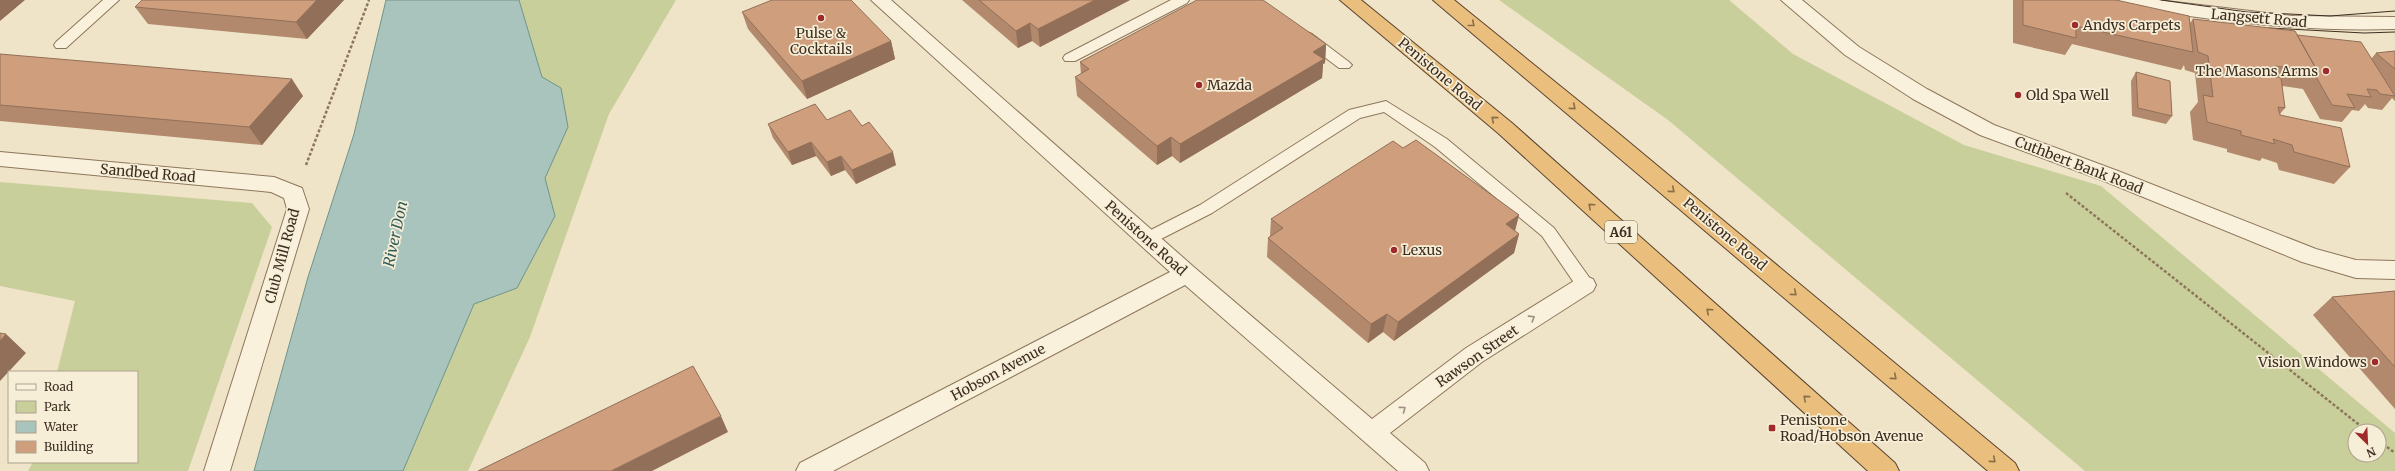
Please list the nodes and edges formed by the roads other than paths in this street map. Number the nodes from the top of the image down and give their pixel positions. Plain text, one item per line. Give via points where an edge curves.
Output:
1 (112, 0) edge
2 (880, 0) edge
3 (1182, 0) edge
4 (1350, 0) edge
5 (1442, 0) edge
6 (1790, 0) edge
7 (2124, 0) edge
8 (2395, 23) edge
9 (1294, 28) edge
10 (61, 45) dead end
11 (1070, 58) dead end
12 (1344, 65) dead end
13 (0, 159) edge
14 (294, 193) joint
15 (1147, 239) junction
16 (2395, 270) edge
17 (1187, 274) junction
18 (1586, 285) joint
19 (1372, 433) junction
20 (217, 471) edge
21 (809, 471) edge
22 (1416, 471) edge
23 (1886, 471) edge
24 (2006, 471) edge

1 - 10 lane
2 - 15 street, Penistone Road
3 - 11 lane
23 -> 4 highway, Penistone Road / A61 via 1505,128
5 -> 24 highway, Penistone Road via 1599,128
6 - 16 street, Cuthbert Bank Road via 1852,51 1920,94 1987,130 2111,176 2310,256 2356,269
7 - 8 street, Langsett Road via 2210,14 2286,22
9 - 12 lane
13 - 14 street, Sandbed Road via 274,185
14 - 20 street, Club Mill Road via 298,209
15 - 17 street, Penistone Road
15 - 18 lane via 1206,209 1355,114 1386,106 1441,143 1548,232
17 - 19 street, Penistone Road
17 - 21 street, Hobson Avenue
19 -> 18 street, Rawson Street via 1474,355
19 - 22 street, Penistone Road

